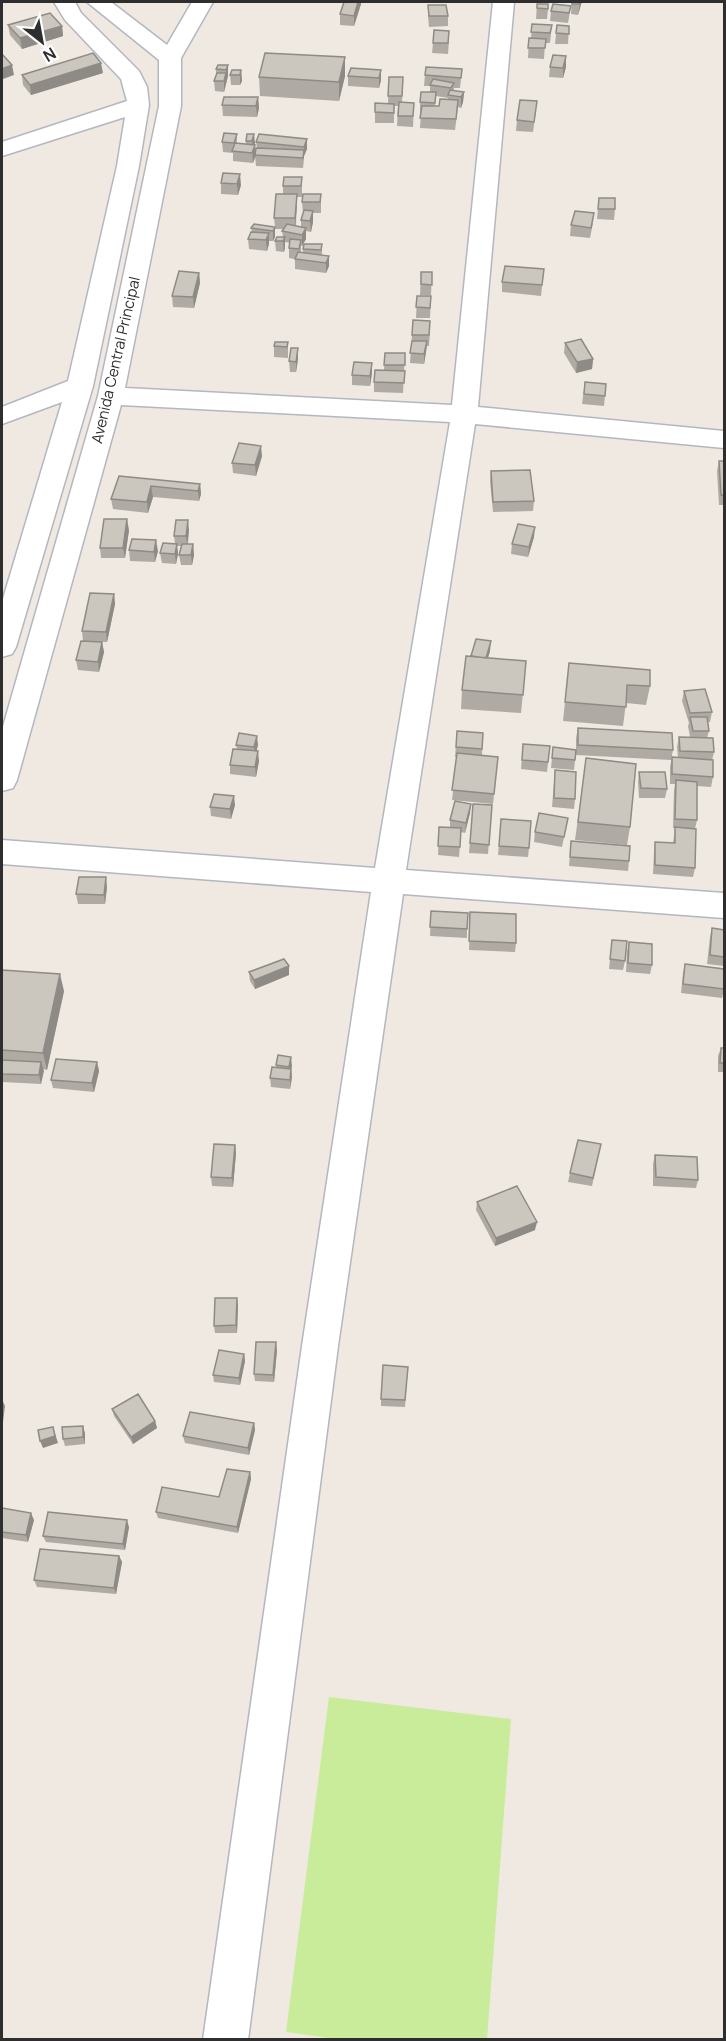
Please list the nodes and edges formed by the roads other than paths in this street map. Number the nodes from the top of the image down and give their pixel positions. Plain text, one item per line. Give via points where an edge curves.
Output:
1 (65, 2) edge
2 (98, 2) edge
3 (202, 2) edge
4 (504, 2) edge
5 (170, 58) junction
6 (138, 105) junction
7 (2, 149) edge
8 (80, 386) junction
9 (111, 396) junction
10 (464, 414) junction
11 (2, 416) edge
12 (724, 439) edge
13 (2, 647) edge
14 (2, 780) edge
15 (2, 852) edge
16 (389, 880) junction
17 (724, 906) edge
18 (225, 2040) edge

1 - 6 street, Avenida Central Principal via 72,16 131,76
2 - 5 street
3 - 5 street
4 - 10 street
5 - 9 street, Avenida Central Principal via 170,106
6 - 7 street
6 - 8 street, Avenida Central Principal
8 - 11 street
8 - 13 street, Avenida Central Principal
9 - 10 street
9 - 14 street, Avenida Central Principal
10 - 12 street
10 - 16 street
15 - 16 street
16 - 17 street
16 - 18 street via 320,1346

